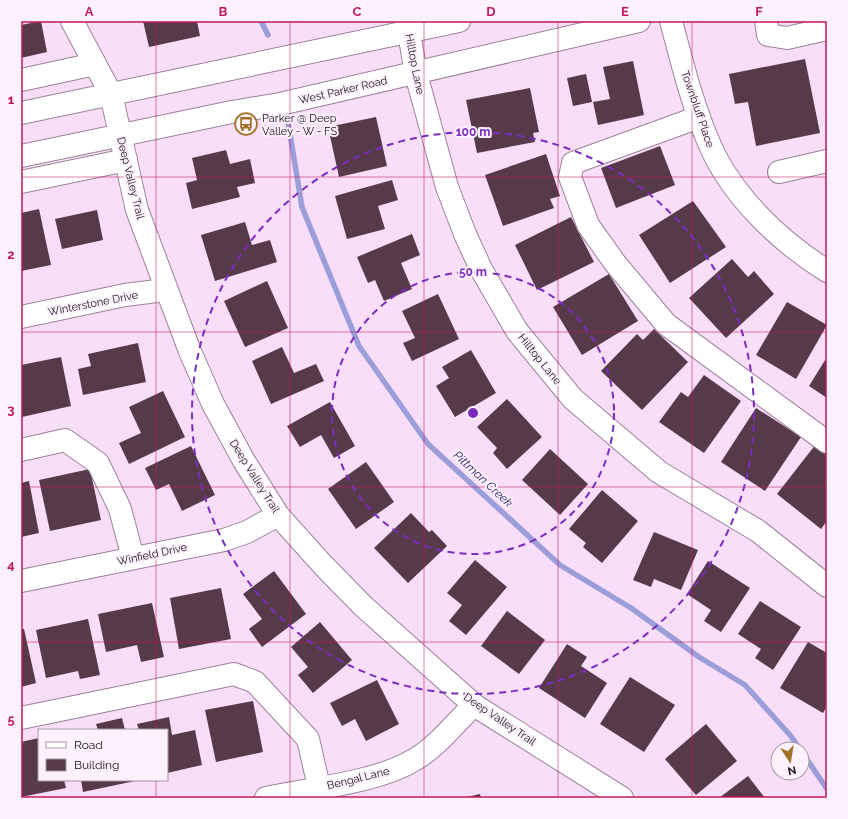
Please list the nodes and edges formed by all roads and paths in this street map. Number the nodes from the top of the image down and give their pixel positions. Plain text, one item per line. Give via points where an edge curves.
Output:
1 (72, 21) edge
2 (459, 21) edge
3 (639, 21) edge
4 (671, 21) edge
5 (766, 21) edge
6 (408, 26) edge
7 (826, 32) edge
8 (95, 64) junction
9 (416, 74) junction
10 (21, 80) edge
11 (111, 94) junction
12 (21, 113) edge
13 (699, 117) junction
14 (120, 136) junction
15 (21, 156) edge
16 (126, 160) junction
17 (827, 161) edge
18 (779, 172) dead end
19 (21, 182) edge
20 (827, 271) edge
21 (165, 290) junction
22 (21, 317) edge
23 (827, 442) edge
24 (21, 450) edge
25 (278, 514) junction
26 (133, 558) junction
27 (21, 581) edge
28 (827, 586) edge
29 (474, 705) junction
30 (21, 718) edge
31 (319, 787) junction
32 (266, 798) edge
33 (622, 798) edge

1 - 8 street, Deep Valley Trail
2 - 6 street
3 - 9 street, West Parker Road
4 - 13 street, Townbluff Place
5 - 7 street via 768,34 787,38
6 - 9 street, Hilltop Lane
6 - 11 street
8 - 10 street
8 - 11 street, Deep Valley Trail
9 - 14 street, West Parker Road
9 - 28 street, Hilltop Lane via 447,187 464,234 517,331 573,399 659,472 758,531
11 - 12 street
11 - 14 street, Deep Valley Trail
13 - 20 street, Townbluff Place via 709,144 727,178 750,208 776,232
13 - 23 street via 573,163 570,177 588,225 615,263 666,324
14 - 15 street, West Parker Road
14 - 16 street, Deep Valley Trail
16 - 19 street
16 - 21 street, Deep Valley Trail via 137,210
17 - 18 street
21 - 22 street, Winterstone Drive via 125,295
21 - 25 street, Deep Valley Trail via 213,404 244,461
24 - 26 street via 65,440 98,463 120,509
25 - 26 street, Winfield Drive via 246,532 224,540
25 - 29 street, Deep Valley Trail via 363,606
26 - 27 street, Winfield Drive
29 - 31 street, Bengal Lane via 414,760 389,771
29 - 33 street, Deep Valley Trail
30 - 31 street via 234,674 255,682 308,739
31 - 32 street, Bengal Lane

